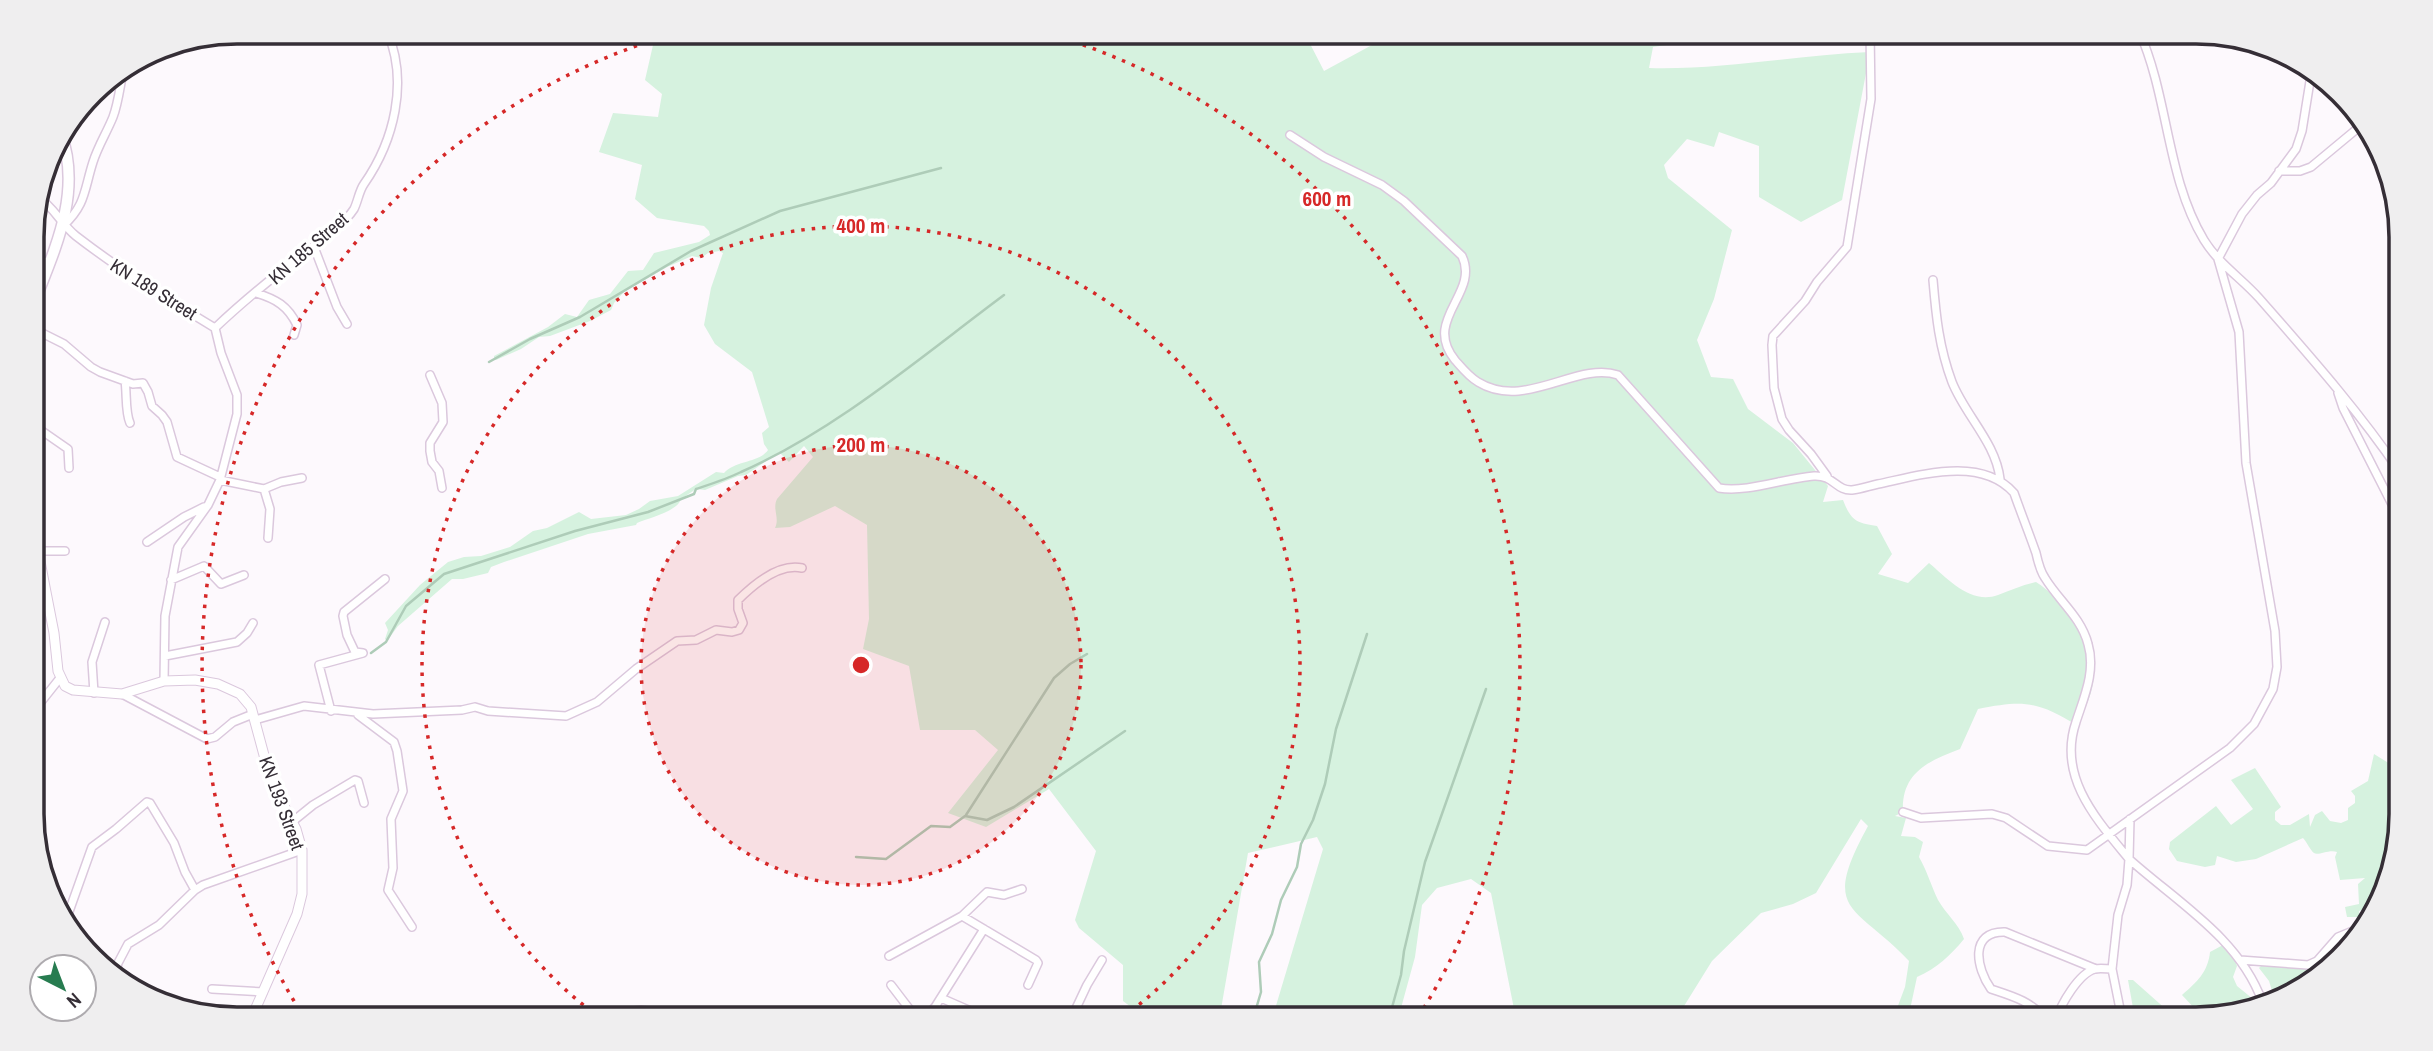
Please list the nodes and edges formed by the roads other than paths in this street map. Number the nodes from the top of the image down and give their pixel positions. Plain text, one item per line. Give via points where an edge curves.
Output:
1 (390, 44) edge
2 (1870, 44) edge
3 (2143, 44) edge
4 (2310, 81) edge
5 (123, 82) edge
6 (2356, 130) edge
7 (1290, 135) dead end
8 (65, 149) edge
9 (2279, 170) junction
10 (47, 203) edge
11 (63, 226) junction
12 (314, 247) junction
13 (2218, 259) junction
14 (44, 261) edge
15 (49, 264) junction
16 (44, 277) edge
17 (1933, 280) dead end
18 (256, 293) junction
19 (347, 324) dead end
20 (215, 328) junction
21 (44, 334) edge
22 (294, 334) dead end
23 (430, 375) dead end
24 (125, 381) junction
25 (2337, 390) junction
26 (130, 423) dead end
27 (44, 432) edge
28 (2389, 456) edge
29 (69, 467) dead end
30 (1827, 476) junction
31 (220, 478) junction
32 (302, 478) dead end
33 (2000, 479) junction
34 (442, 488) dead end
35 (264, 489) junction
36 (2389, 498) edge
37 (208, 505) junction
38 (268, 538) dead end
39 (147, 542) dead end
40 (44, 551) edge
41 (65, 551) dead end
42 (802, 568) dead end
43 (244, 575) dead end
44 (385, 579) dead end
45 (171, 580) junction
46 (44, 582) edge
47 (105, 622) dead end
48 (253, 623) dead end
49 (165, 656) junction
50 (60, 678) junction
51 (164, 681) junction
52 (94, 693) junction
53 (122, 694) junction
54 (44, 698) edge
55 (331, 711) junction
56 (357, 713) junction
57 (254, 717) junction
58 (364, 803) dead end
59 (1903, 812) dead end
60 (2130, 819) junction
61 (292, 822) junction
62 (2110, 835) junction
63 (302, 850) junction
64 (2129, 859) junction
65 (1022, 889) dead end
66 (195, 890) junction
67 (70, 910) edge
68 (962, 916) junction
69 (412, 927) dead end
70 (984, 929) junction
71 (2348, 933) edge
72 (889, 956) dead end
73 (1101, 960) dead end
74 (2240, 960) junction
75 (118, 966) edge
76 (2096, 969) junction
77 (2112, 969) junction
78 (891, 985) dead end
79 (1028, 985) dead end
80 (212, 989) dead end
81 (263, 992) junction
82 (2260, 996) edge
83 (941, 998) junction
84 (257, 1007) edge
85 (908, 1007) edge
86 (934, 1007) edge
87 (962, 1007) edge
88 (1077, 1007) edge
89 (2034, 1007) edge
90 (2060, 1007) edge
91 (2119, 1007) edge

1 - 12 street, KN 185 Street via 397,106 385,150 353,209
2 - 30 street via 1871,99 1847,247 1773,336 1772,345 1774,388 1782,419
3 - 13 street via 2167,120 2176,169 2204,240
4 - 9 street via 2296,149
5 - 11 street via 80,206
6 - 9 street via 2311,167
7 - 30 street via 1382,185 1462,256 1467,267 1465,281 1443,338 1448,352 1472,379 1497,391 1514,391 1607,371 1618,374 1719,488
8 - 11 main road via 68,190
9 - 13 street via 2242,214
10 - 11 street, KN 189 Street
11 - 15 main road
11 - 20 street, KN 189 Street
12 - 18 street, KN 185 Street
12 - 19 street
13 - 25 street via 2257,296
13 - 60 street via 2239,332 2246,463 2277,667 2273,689 2254,724 2230,748
14 - 15 street
15 - 16 main road
17 - 33 street via 1936,329 1952,383 1995,456
18 - 20 street, KN 185 Street
18 - 22 street via 287,308 297,325
20 - 31 street, KN 189 Street via 237,396 237,414
21 - 24 street via 91,367
23 - 34 street via 442,402 443,422 430,443
24 - 26 street
24 - 31 street via 143,383 152,406 167,422 177,457
25 - 28 street
25 - 36 street
27 - 29 street via 68,449
30 - 33 street via 1847,490 1952,471
31 - 35 street
31 - 37 street, KN 189 Street
32 - 35 street
33 - 62 street via 2014,493 2042,574 2076,617 2089,645 2089,685 2071,748 2085,803
35 - 38 street via 270,509
37 - 39 street
37 - 45 street, KN 189 Street via 178,547
40 - 41 street
42 - 56 street via 778,572 746,592 738,600 743,623 738,630 716,630 696,640 677,641 597,702 566,716 475,707
43 - 45 street via 221,584 204,566
44 - 55 street via 344,612 351,646 363,653 319,664
45 - 49 street, KN 189 Street
46 - 50 street
47 - 52 street via 92,662
48 - 49 street via 237,642
49 - 51 street, KN 189 Street
50 - 52 street, KN 193 Street via 73,690
50 - 54 street
51 - 53 street, KN 193 Street
51 - 57 street, KN 193 Street via 218,684 240,694
52 - 53 street, KN 193 Street
53 - 57 street via 207,739 233,722
55 - 56 street
55 - 57 street via 304,706
56 - 69 street via 394,742 397,751 403,791 391,819 393,868 388,890
57 - 61 street, KN 193 Street via 271,781
58 - 61 street via 355,780
59 - 62 street via 1921,818 1992,814 2057,848 2087,850
60 - 62 street
60 - 64 street
61 - 63 street, KN 193 Street
62 - 64 street
63 - 66 street
63 - 81 street, KN 193 Street via 297,914
64 - 74 street via 2215,932
64 - 77 street
65 - 68 street via 1004,895 987,892
66 - 67 street via 174,843 147,803 92,847
66 - 75 street via 159,925 128,944
68 - 70 street
68 - 72 street
70 - 79 street via 1036,960
70 - 83 street
71 - 74 street via 2308,965
73 - 88 street
74 - 82 street
76 - 77 street
76 - 89 street via 1996,932 1978,949 1978,964 1991,989
76 - 90 street via 2081,978
77 - 91 street
78 - 85 street
80 - 81 street
81 - 84 street, KN 193 Street
83 - 86 street
83 - 87 street

